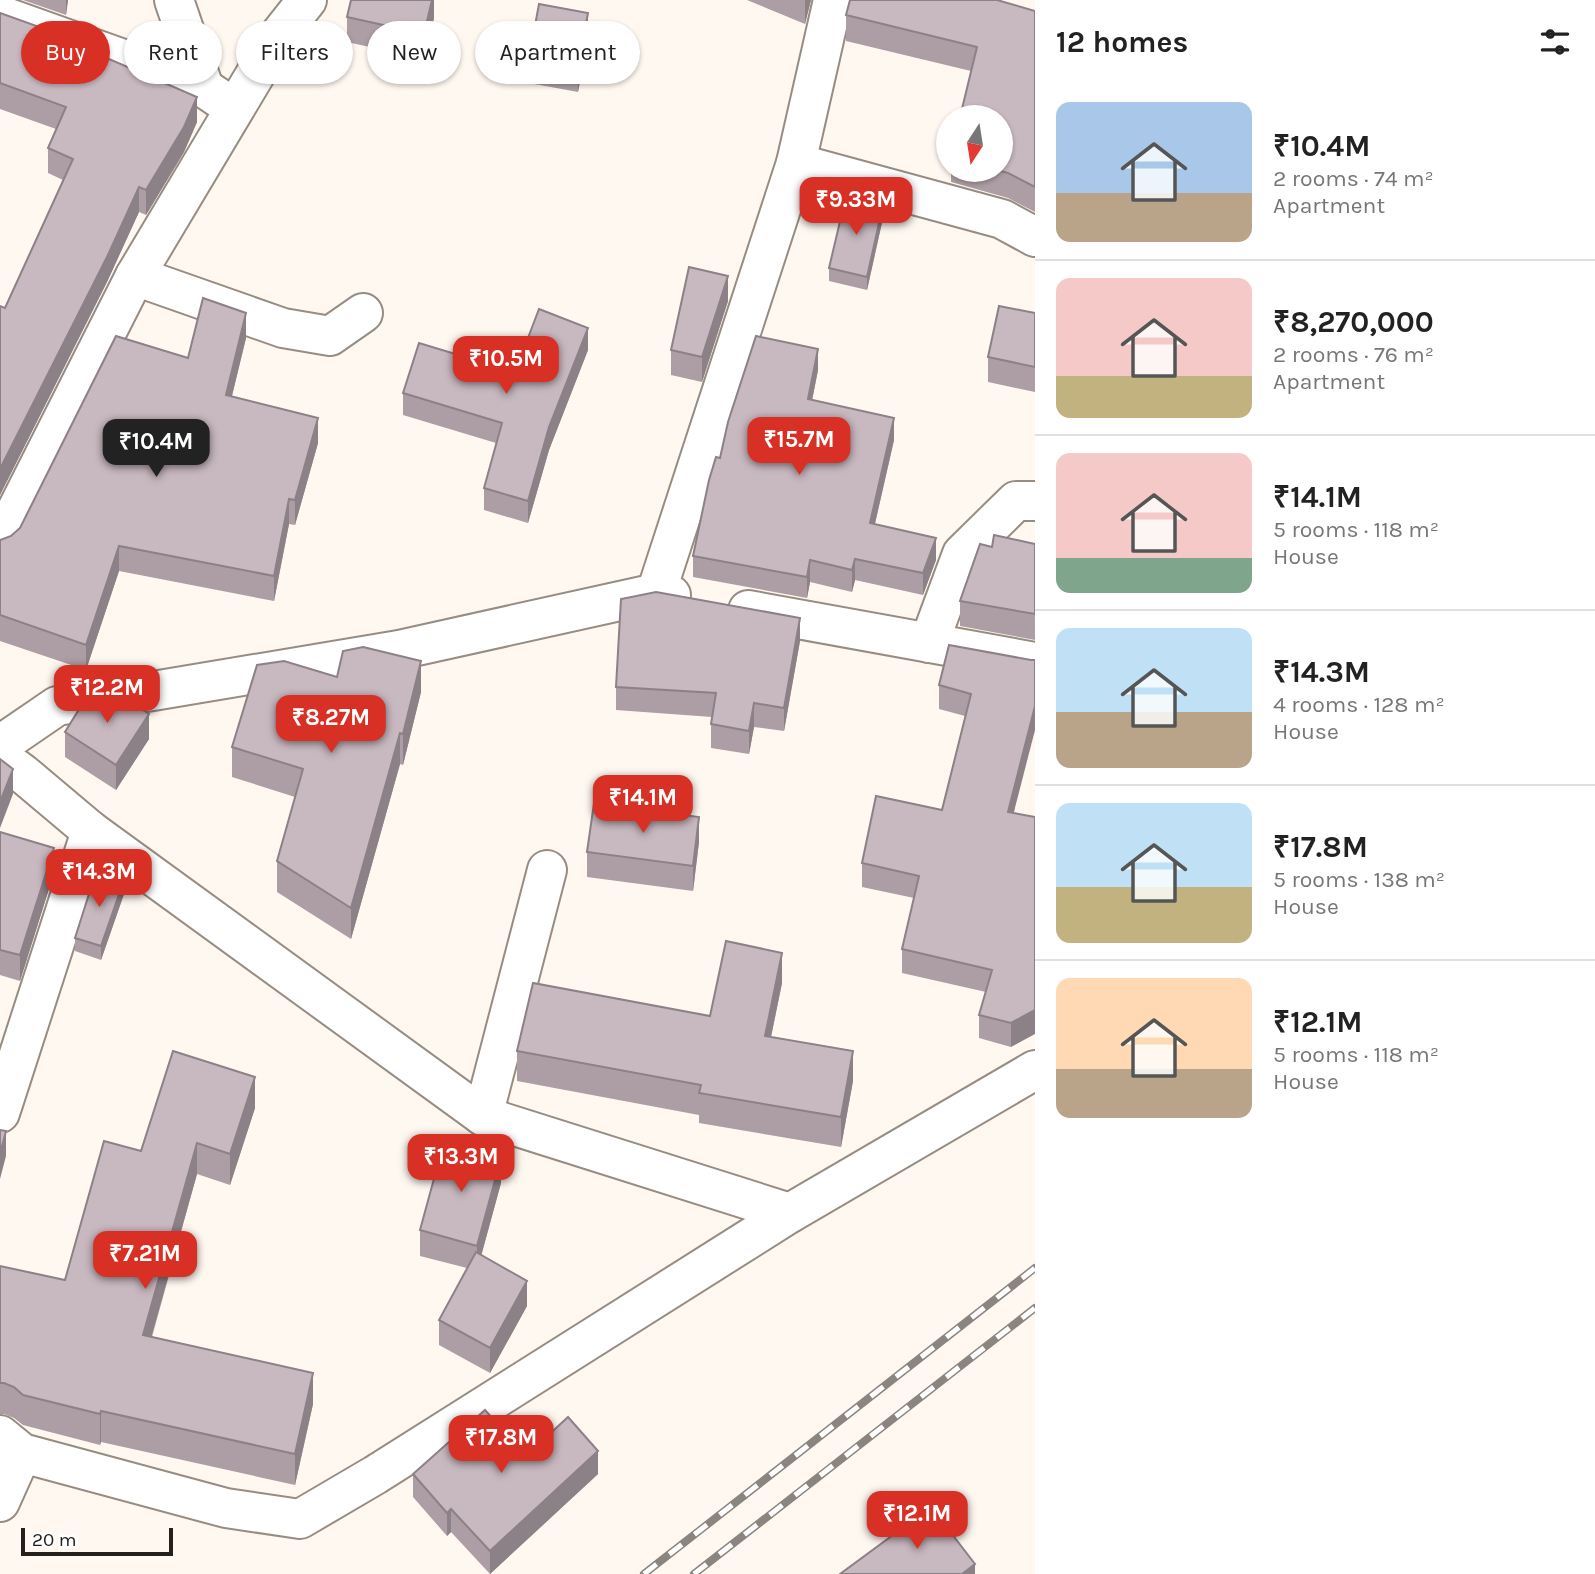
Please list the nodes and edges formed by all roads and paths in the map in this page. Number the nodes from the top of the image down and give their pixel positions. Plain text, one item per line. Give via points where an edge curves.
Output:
1 (174, 0) edge
2 (307, 0) edge
3 (832, 0) edge
4 (0, 15) edge
5 (219, 98) junction
6 (796, 163) junction
7 (1035, 237) edge
8 (135, 276) junction
9 (363, 313) dead end
10 (1035, 501) edge
11 (0, 543) edge
12 (656, 593) junction
13 (929, 643) junction
14 (1035, 662) edge
15 (0, 745) edge
16 (0, 757) edge
17 (91, 831) junction
18 (547, 870) dead end
19 (1035, 1070) edge
20 (0, 1113) edge
21 (483, 1116) junction
22 (790, 1213) junction
23 (11, 1444) edge
24 (0, 1502) edge

1 - 5 street
2 - 5 street
3 - 6 street
4 - 5 street
5 - 8 street
6 - 7 street via 1002,219
6 - 12 street
8 - 9 street via 283,328 330,336
8 - 11 street
10 - 13 street via 1016,502 962,554
12 - 13 street
12 - 15 street via 399,650 57,706
13 - 14 street
16 - 17 street
17 - 20 street
17 - 21 street
18 - 21 street
19 - 22 street
21 - 22 street
22 - 23 street via 300,1519 226,1508
23 - 24 street

